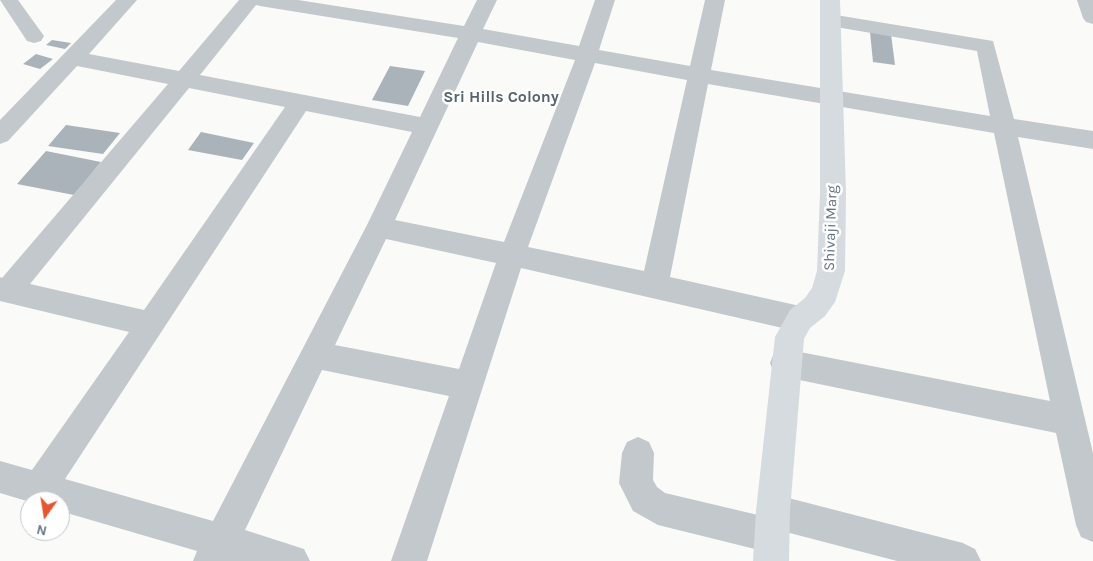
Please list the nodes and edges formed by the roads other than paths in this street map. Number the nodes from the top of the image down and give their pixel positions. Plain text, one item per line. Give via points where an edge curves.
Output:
1 (8, 0) edge
2 (127, 0) edge
3 (250, 0) edge
4 (260, 0) edge
5 (487, 0) edge
6 (605, 0) edge
7 (716, 0) edge
8 (1086, 0) edge
9 (368, 8) edge
10 (830, 10) edge
11 (1093, 18) edge
12 (472, 34) junction
13 (34, 36) dead end
14 (587, 55) junction
15 (74, 58) junction
16 (700, 75) junction
17 (183, 80) junction
18 (831, 98) junction
19 (301, 102) junction
20 (427, 126) junction
21 (1004, 126) junction
22 (0, 135) edge
23 (1093, 140) edge
24 (379, 227) junction
25 (512, 255) junction
26 (655, 285) junction
27 (4, 290) edge
28 (800, 319) junction
29 (151, 324) junction
30 (315, 355) junction
31 (785, 363) junction
32 (468, 385) junction
33 (1070, 420) junction
34 (638, 453) dead end
35 (0, 476) edge
36 (39, 488) junction
37 (1093, 525) edge
38 (772, 536) edge
39 (216, 551) edge
40 (292, 561) edge
41 (409, 561) edge
42 (963, 561) edge

1 - 13 street
2 - 15 street
3 - 17 street
4 - 9 street
5 - 12 street
6 - 14 street
7 - 16 street
8 - 11 street
9 - 12 street
10 - 18 street, Shivaji Marg
10 - 21 street via 986,46
12 - 14 street
12 - 20 street
14 - 16 street
14 - 25 street
15 - 17 street
15 - 22 street
16 - 18 street
16 - 26 street
17 - 19 street
17 - 27 street
18 - 21 street
18 - 28 street, Shivaji Marg via 831,270 825,293
19 - 20 street
19 - 29 street
20 - 24 street
21 - 23 street
21 - 33 street
24 - 25 street
24 - 30 street
25 - 26 street
25 - 32 street
26 - 28 street
27 - 29 street
28 - 31 street, Shivaji Marg via 790,337
29 - 36 street
30 - 32 street
30 - 39 street
31 - 33 street
31 - 38 street, Shivaji Marg
32 - 41 street
33 - 37 street
34 - 38 street via 636,483 645,499 658,508
35 - 36 street
36 - 39 street
38 - 42 street
39 - 40 street

